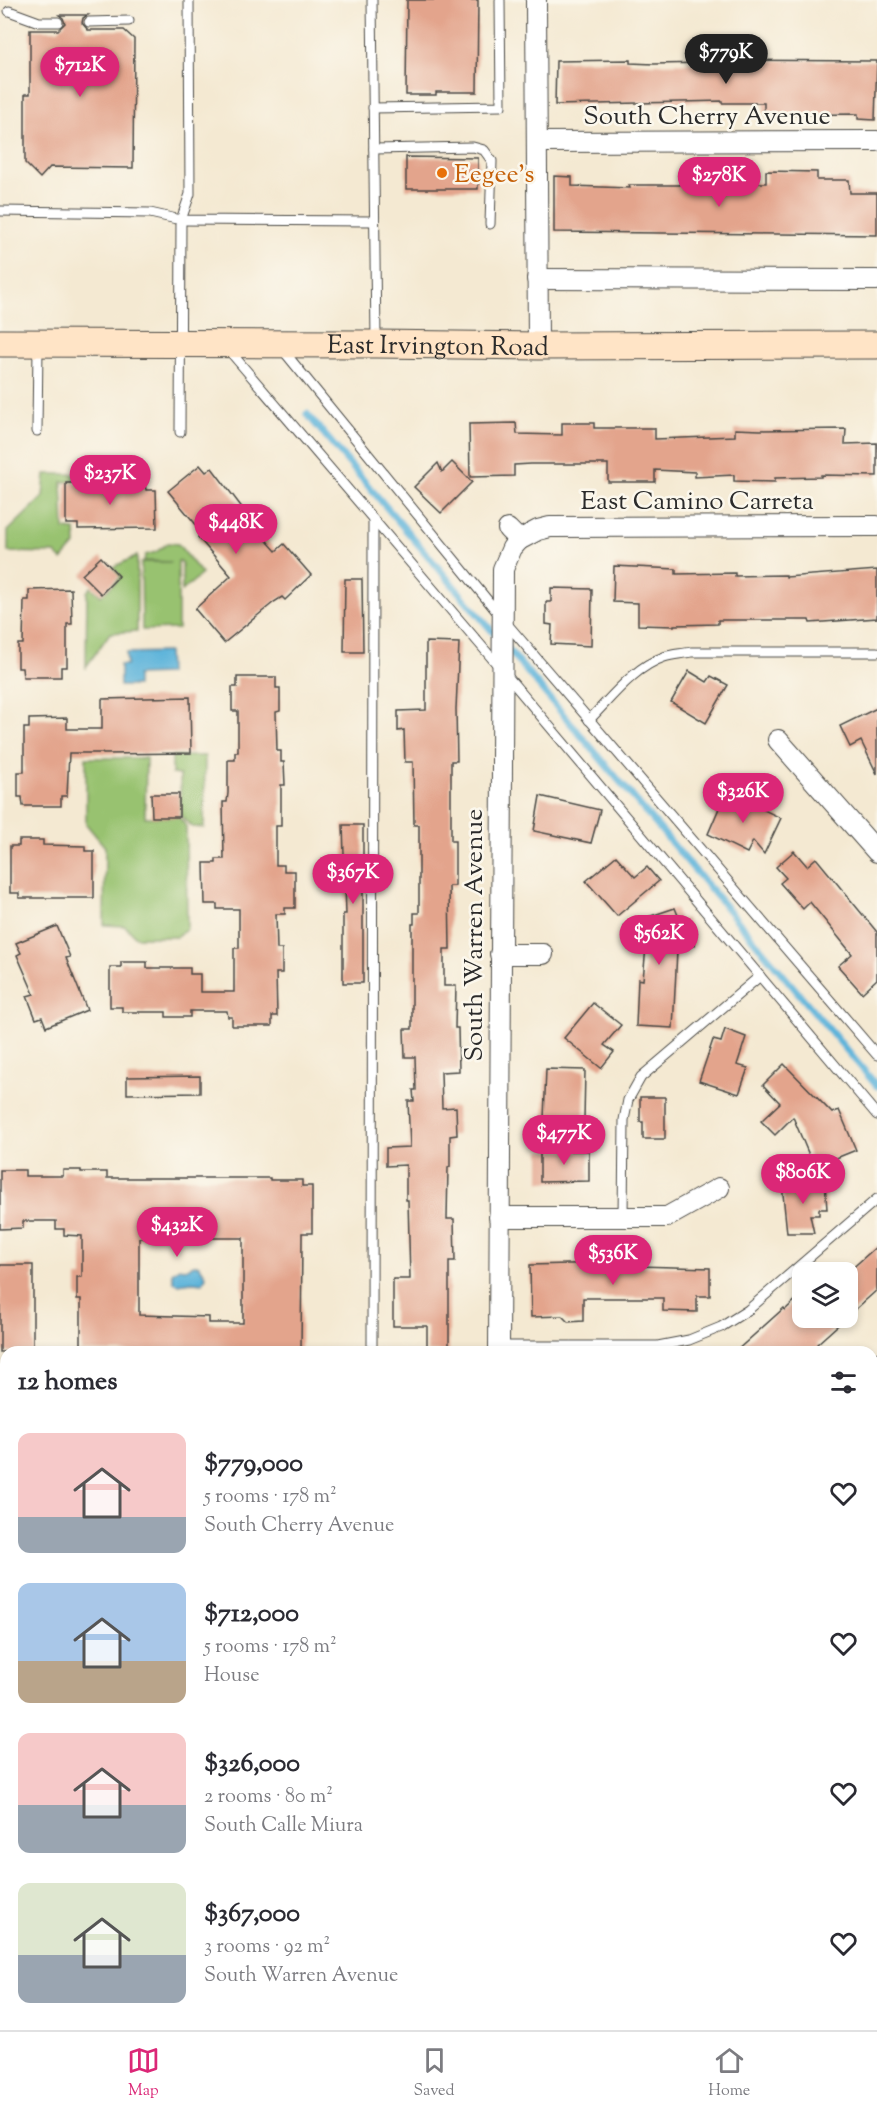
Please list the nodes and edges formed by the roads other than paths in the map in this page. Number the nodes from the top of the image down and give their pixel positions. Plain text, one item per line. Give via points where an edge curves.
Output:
1 (189, 0) edge
2 (372, 0) edge
3 (500, 0) edge
4 (536, 0) edge
5 (9, 11) dead end
6 (129, 21) dead end
7 (58, 22) dead end
8 (89, 22) dead end
9 (373, 108) junction
10 (877, 141) edge
11 (538, 142) junction
12 (374, 149) junction
13 (0, 211) edge
14 (181, 220) junction
15 (374, 221) junction
16 (490, 224) dead end
17 (537, 279) junction
18 (877, 280) edge
19 (0, 343) edge
20 (38, 343) junction
21 (223, 343) junction
22 (182, 344) junction
23 (278, 344) junction
24 (376, 344) junction
25 (877, 345) edge
26 (538, 346) junction
27 (37, 431) dead end
28 (180, 432) dead end
29 (374, 519) junction
30 (877, 526) edge
31 (514, 535) joint
32 (502, 618) junction
33 (877, 652) edge
34 (502, 670) junction
35 (589, 720) junction
36 (778, 740) dead end
37 (876, 848) edge
38 (500, 954) junction
39 (543, 954) dead end
40 (760, 976) junction
41 (877, 1055) edge
42 (877, 1115) edge
43 (719, 1188) dead end
44 (877, 1199) edge
45 (499, 1217) junction
46 (623, 1217) junction
47 (372, 1346) edge
48 (499, 1346) edge
49 (658, 1346) edge

1 - 14 lane via 190,194
2 - 9 lane
3 - 9 lane via 501,106
4 - 11 street
5 - 7 lane via 39,22
6 - 8 lane
9 - 12 lane
10 - 11 street, South Cherry Avenue
11 - 17 street
12 - 15 lane
12 - 16 lane via 484,150 492,161
13 - 14 lane via 150,213
14 - 15 lane
14 - 22 lane
15 - 24 lane
17 - 18 street
17 - 26 street
19 - 20 main road, East Irvington Road
20 - 22 main road, East Irvington Road
20 - 27 lane
21 - 22 main road, East Irvington Road
21 - 23 main road, East Irvington Road
21 - 29 lane
22 - 28 lane
23 - 24 main road, East Irvington Road
23 - 32 lane
24 - 26 main road, East Irvington Road
25 - 26 main road, East Irvington Road
29 - 34 lane
29 - 47 lane
30 - 31 street, East Camino Carreta via 550,527
31 - 32 street, South Warren Avenue via 502,568
32 - 34 street, South Warren Avenue
32 - 35 lane
33 - 35 lane via 691,652 665,656 634,675
34 - 38 street, South Warren Avenue
34 - 40 lane
35 - 41 lane
36 - 37 street
38 - 39 street
38 - 45 street, South Warren Avenue
40 - 42 lane
40 - 46 lane via 641,1077 628,1100 624,1120
43 - 46 street via 667,1217
44 - 49 lane via 748,1310 689,1340
45 - 46 street
45 - 48 street, South Warren Avenue

